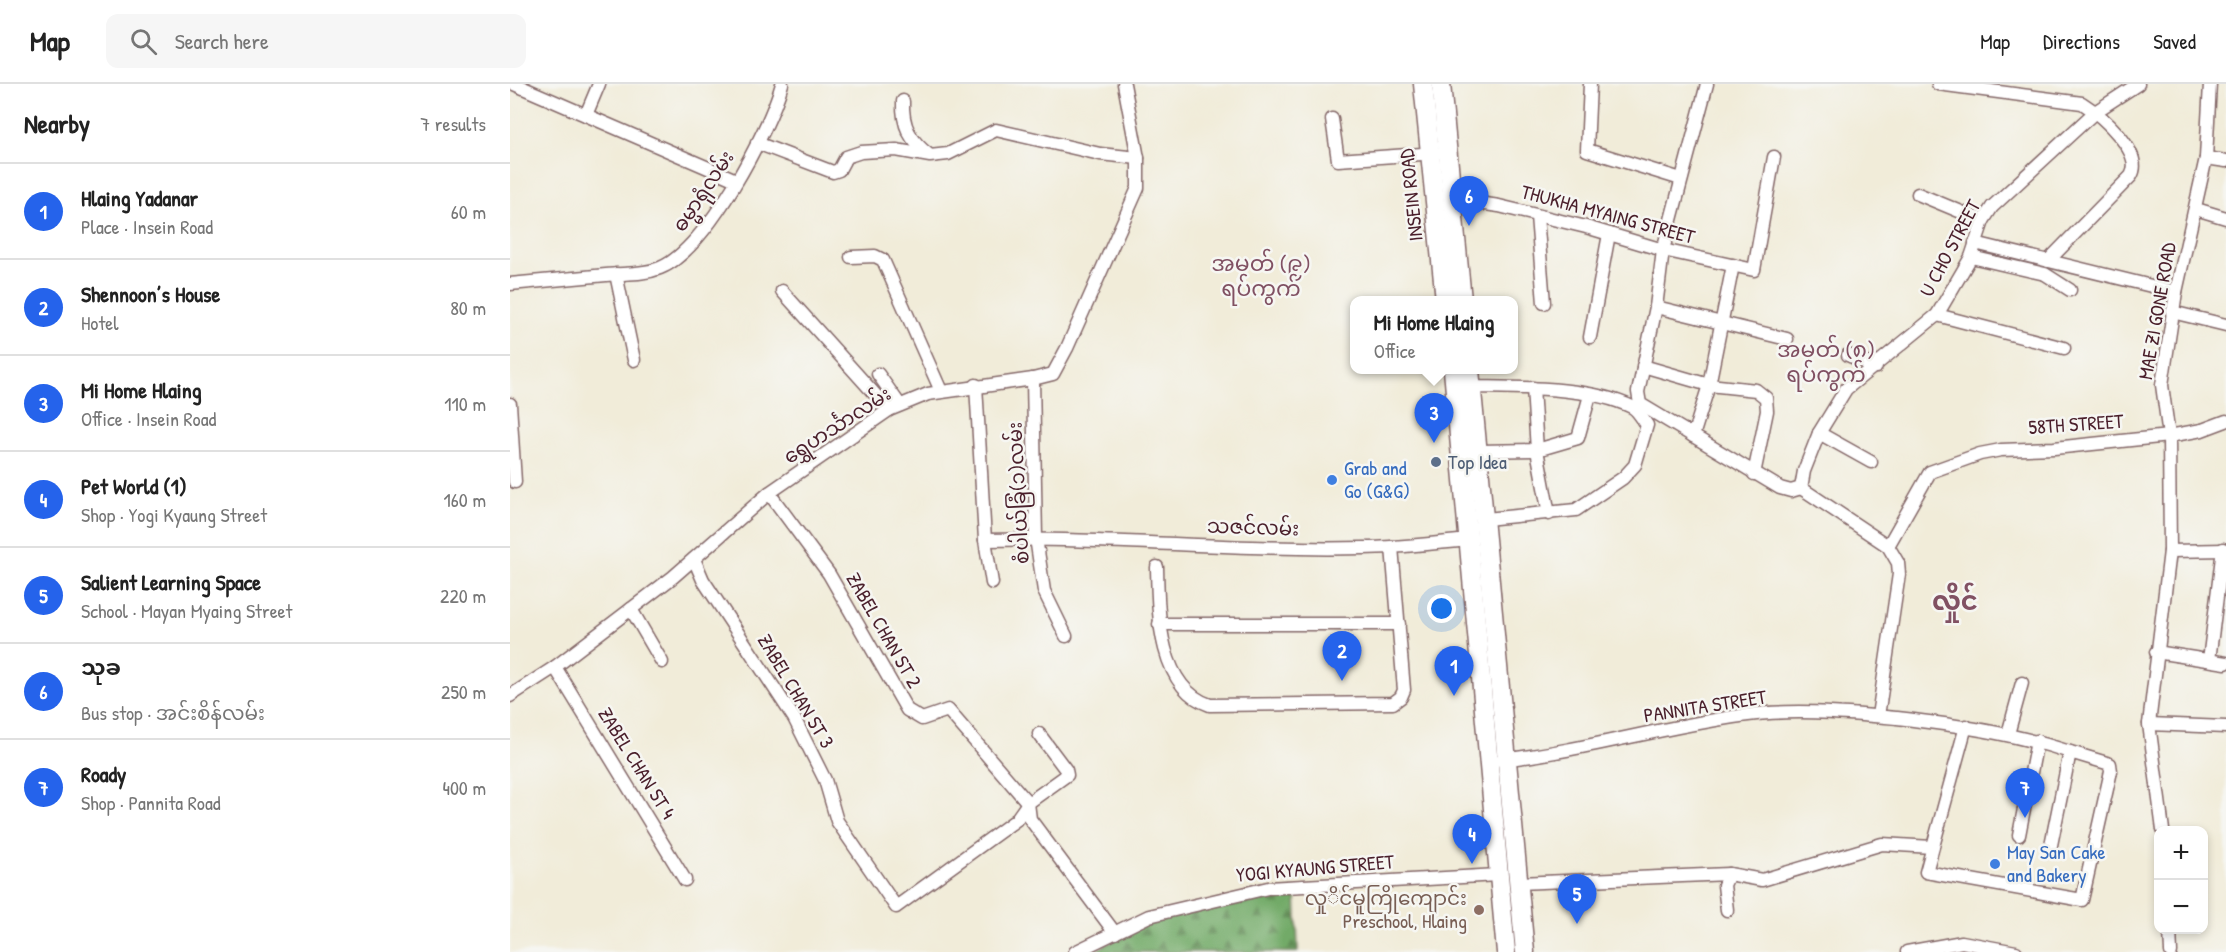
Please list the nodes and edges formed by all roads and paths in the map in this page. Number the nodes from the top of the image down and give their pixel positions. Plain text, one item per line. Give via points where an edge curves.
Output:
1 (514, 84) edge
2 (598, 84) edge
3 (783, 84) edge
4 (1124, 84) edge
5 (1423, 84) edge
6 (1441, 84) edge
7 (1590, 84) edge
8 (1707, 84) edge
9 (1938, 84) edge
10 (2138, 84) edge
11 (2210, 84) edge
12 (1959, 85) edge
13 (903, 101) dead end
14 (2096, 112) junction
15 (586, 115) junction
16 (1332, 119) dead end
17 (757, 143) junction
18 (1448, 151) junction
19 (1429, 154) junction
20 (930, 156) junction
21 (1774, 157) dead end
22 (1138, 158) junction
23 (2206, 158) junction
24 (2226, 161) edge
25 (1681, 179) junction
26 (736, 180) junction
27 (1918, 194) dead end
28 (1451, 200) junction
29 (2196, 209) junction
30 (1537, 216) junction
31 (2226, 218) edge
32 (1983, 220) junction
33 (1609, 234) junction
34 (1976, 243) junction
35 (1663, 250) junction
36 (851, 257) dead end
37 (1971, 257) junction
38 (2048, 261) junction
39 (1733, 265) junction
40 (616, 274) junction
41 (510, 284) edge
42 (2070, 290) dead end
43 (782, 291) dead end
44 (2176, 292) junction
45 (1445, 296) edge
46 (1462, 296) edge
47 (1544, 303) dead end
48 (1656, 307) junction
49 (2172, 312) junction
50 (1937, 315) junction
51 (1720, 322) junction
52 (2226, 325) edge
53 (1590, 337) dead end
54 (1787, 339) dead end
55 (2064, 348) dead end
56 (1848, 355) dead end
57 (634, 360) dead end
58 (1643, 366) junction
59 (1876, 367) junction
60 (878, 374) dead end
61 (1454, 374) edge
62 (1471, 378) edge
63 (1033, 380) junction
64 (1709, 385) junction
65 (976, 386) junction
66 (1533, 388) junction
67 (941, 391) junction
68 (1590, 395) junction
69 (510, 404) edge
70 (894, 408) junction
71 (2226, 421) edge
72 (1819, 433) junction
73 (1693, 436) junction
74 (2169, 436) junction
75 (1537, 450) junction
76 (1479, 451) junction
77 (1871, 462) dead end
78 (1754, 474) junction
79 (515, 482) dead end
80 (1801, 488) junction
81 (769, 493) junction
82 (1549, 514) junction
83 (1486, 519) junction
84 (1036, 538) junction
85 (985, 540) junction
86 (1477, 540) junction
87 (1888, 546) junction
88 (1392, 547) junction
89 (2224, 550) edge
90 (2170, 551) junction
91 (694, 559) junction
92 (1157, 567) dead end
93 (992, 583) dead end
94 (631, 609) junction
95 (1159, 624) junction
96 (1399, 624) junction
97 (1066, 636) dead end
98 (1498, 652) junction
99 (2156, 652) junction
100 (1479, 654) junction
101 (2209, 660) junction
102 (662, 662) dead end
103 (2226, 663) edge
104 (555, 666) junction
105 (2022, 683) dead end
106 (510, 696) edge
107 (1878, 716) junction
108 (2149, 724) junction
109 (1966, 726) junction
110 (2226, 727) edge
111 (1039, 734) dead end
112 (2008, 734) junction
113 (2037, 741) junction
114 (2070, 752) junction
115 (1508, 759) junction
116 (1488, 761) junction
117 (1028, 803) junction
118 (2162, 826) edge
119 (2019, 835) dead end
120 (2051, 845) dead end
121 (1932, 847) junction
122 (1729, 874) junction
123 (1498, 875) junction
124 (1518, 879) junction
125 (685, 880) dead end
126 (1727, 910) dead end
127 (1115, 933) junction
128 (2170, 934) edge
129 (2010, 951) edge
130 (1076, 952) edge
131 (1506, 952) edge
132 (1525, 952) edge
133 (1907, 952) edge
134 (2171, 952) edge

1 - 15 street
2 - 15 street
3 - 17 street, ဓမ္မာရုံလမ်း
4 - 22 street, ရွှေဟင်္သာလမ်း
5 - 19 main road, INSEIN ROAD
6 - 18 main road
7 - 25 street via 1587,150
8 - 25 street
9 - 12 street
10 - 14 street, U CHO STREET
11 - 23 street, MAE ZI GONE ROAD
12 - 14 street via 2082,104
13 - 20 street via 906,129 915,144
14 - 32 street, U CHO STREET via 1992,207
14 - 38 street via 2133,155 2134,170
15 - 26 street
16 - 19 street via 1338,160
17 - 20 street via 833,172 839,170 846,157 861,152 896,150
17 - 26 street, ဓမ္မာရုံလမ်း
18 - 19 street
18 - 28 main road
19 - 45 main road, INSEIN ROAD
20 - 22 street via 965,148 996,130 1100,154
21 - 39 street, THUKHA MYAING STREET via 1754,270
22 - 63 street, ရွှေဟင်္သာလမ်း via 1138,188 1067,348 1053,374
23 - 24 street
23 - 29 street, MAE ZI GONE ROAD
25 - 35 street
26 - 40 street, ဓမ္မာရုံလမ်း via 708,225 676,260 648,272
27 - 32 street
28 - 30 street, THUKHA MYAING STREET
28 - 46 main road
29 - 31 street
29 - 44 street, MAE ZI GONE ROAD
30 - 33 street, THUKHA MYAING STREET
30 - 47 street
32 - 34 street, U CHO STREET
33 - 35 street, THUKHA MYAING STREET
33 - 53 street
34 - 37 street, U CHO STREET
34 - 38 street
35 - 39 street, THUKHA MYAING STREET
35 - 48 street
36 - 67 street via 875,256 883,260
37 - 42 street via 2045,274
37 - 50 street, U CHO STREET
38 - 44 street
39 - 51 street
40 - 41 street, ဓမ္မာရုံလမ်း
40 - 57 street
43 - 70 street
44 - 49 street, MAE ZI GONE ROAD
48 - 51 street
48 - 58 street
49 - 52 street
49 - 74 street, MAE ZI GONE ROAD via 2162,385
50 - 55 street
50 - 59 street, U CHO STREET
51 - 54 street
51 - 64 street
56 - 59 street
58 - 64 street
58 - 73 street via 1640,404
59 - 72 street, U CHO STREET via 1846,389
60 - 70 street
61 - 86 main road
62 - 66 street
62 - 76 main road
63 - 65 street, ရွှေဟင်္သာလမ်း
63 - 84 street, စံပါယ်ခြံ(၁)လမ်း
64 - 73 street
64 - 78 street via 1756,390 1766,398 1767,411
65 - 67 street, ရွှေဟင်္သာလမ်း
65 - 85 street
66 - 68 street
66 - 75 street
67 - 70 street, ရွှေဟင်္သာလမ်း
68 - 75 street via 1578,438
68 - 82 street via 1634,408 1647,425 1635,465 1623,478 1576,510
69 - 79 street
70 - 81 street, ရွှေဟင်္သာလမ်း
71 - 74 street, 58TH STREET
72 - 77 street
72 - 80 street, U CHO STREET
73 - 78 street
74 - 87 street, 58TH STREET via 2001,450 1930,472
74 - 90 street, MAE ZI GONE ROAD
75 - 76 street
75 - 82 street
76 - 83 main road
78 - 80 street via 1780,488
80 - 87 street
81 - 91 street, ရွှေဟင်္သာလမ်း
81 - 117 street, ZABEL CHAN ST 2 via 829,574 907,710 922,719 948,710
82 - 83 street
83 - 86 main road
84 - 85 street, သဇင်လမ်း
84 - 88 street, သဇင်လမ်း via 1306,548
84 - 97 street, စံပါယ်ခြံ(၁)လမ်း via 1044,591
85 - 93 street
86 - 88 street, သဇင်လမ်း
86 - 98 main road
86 - 100 main road
87 - 107 street via 1898,563 1899,574
88 - 96 street
89 - 90 street
89 - 101 street
90 - 99 street, MAE ZI GONE ROAD
91 - 94 street, ရွှေဟင်္သာလမ်း
91 - 117 street, ZABEL CHAN ST 3 via 794,718 825,780 837,821 896,907 1016,820
92 - 95 street
94 - 102 street
94 - 104 street, ရွှေဟင်္သာလမ်း
95 - 96 street
95 - 96 street via 1167,656 1179,679 1192,696 1210,705 1393,703 1404,690
98 - 100 main road
98 - 115 main road
99 - 101 street
99 - 108 street, MAE ZI GONE ROAD
100 - 116 main road
101 - 103 street
104 - 106 street, ရွှေဟင်္သာလမ်း
104 - 125 street, ZABEL CHAN ST 4
105 - 112 street
107 - 109 street, PANNITA STREET
107 - 115 street, PANNITA STREET via 1812,710 1736,716 1572,751
108 - 110 street
108 - 118 street, MAE ZI GONE ROAD
109 - 112 street, PANNITA STREET
109 - 121 street
111 - 117 street via 1066,775
112 - 113 street, PANNITA STREET
113 - 114 street, PANNITA STREET
113 - 119 street
114 - 120 street
114 - 121 street, PANNITA STREET via 2112,767 2082,900 1927,874
115 - 116 street, PANNITA STREET
115 - 124 main road
116 - 123 main road
117 - 127 street via 1029,819
121 - 122 street via 1882,844 1762,880
122 - 124 street
122 - 126 street via 1724,885
123 - 124 main road
123 - 127 street, YOGI KYAUNG STREET via 1268,888 1149,916
123 - 131 main road
124 - 132 main road
127 - 130 street, YOGI KYAUNG STREET
128 - 134 street
129 - 133 street via 1962,942

